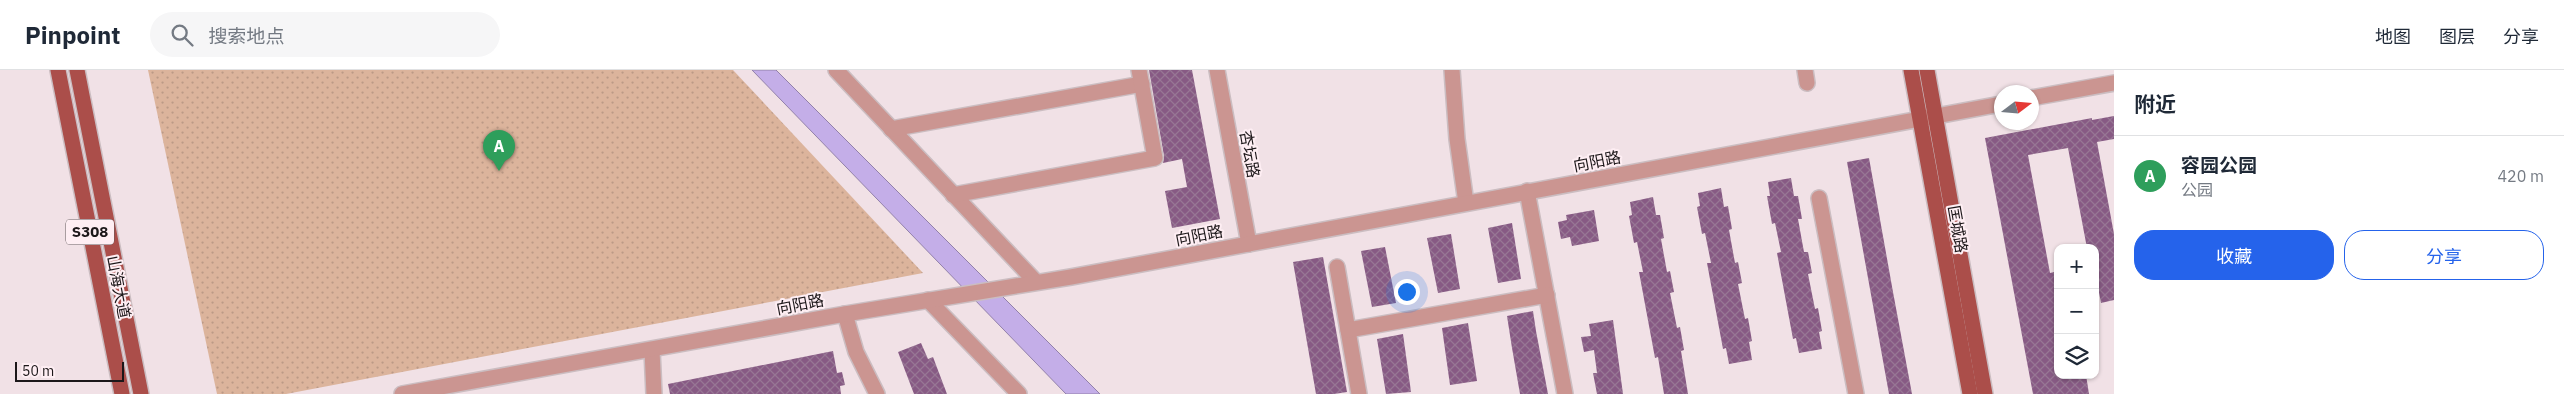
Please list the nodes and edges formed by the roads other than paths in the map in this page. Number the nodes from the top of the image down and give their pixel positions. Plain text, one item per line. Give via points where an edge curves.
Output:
1 (58, 70) edge
2 (77, 70) edge
3 (836, 70) edge
4 (1217, 70) edge
5 (1452, 70) edge
6 (1911, 70) edge
7 (1927, 70) edge
8 (1140, 77) edge
9 (2114, 83) edge
10 (2039, 97) edge
11 (1994, 105) edge
12 (1935, 116) junction
13 (1920, 118) junction
14 (891, 128) junction
15 (1527, 192) junction
16 (953, 195) junction
17 (1819, 198) dead end
18 (1466, 203) junction
19 (1249, 244) junction
20 (1337, 267) dead end
21 (1036, 282) junction
22 (1547, 295) junction
23 (928, 300) junction
24 (845, 314) junction
25 (1348, 330) junction
26 (652, 350) junction
27 (122, 394) edge
28 (141, 394) edge
29 (402, 394) edge
30 (654, 394) edge
31 (877, 394) edge
32 (1019, 394) edge
33 (1359, 394) edge
34 (1565, 394) edge
35 (1856, 394) edge
36 (1970, 394) edge
37 (1986, 394) edge

1 - 27 main road, 山海大道 / S308
2 - 28 main road, 山海大道 / S308
3 - 14 street
4 - 19 street, 杏坛路
5 - 18 street
6 - 13 main road, 匡城路
7 - 12 main road, 匡城路
8 - 14 street
8 - 16 street via 1155,158
9 - 10 street
11 - 12 street, 向阳路
12 - 13 street, 向阳路
12 - 37 main road, 匡城路
13 - 15 street, 向阳路
13 - 36 main road, 匡城路
14 - 16 street
15 - 18 street, 向阳路
15 - 22 street
16 - 21 street
17 - 35 street
18 - 19 street, 向阳路
19 - 21 street, 向阳路
20 - 25 street
21 - 23 street, 向阳路
22 - 25 street
22 - 34 street
23 - 24 street, 向阳路
23 - 32 street
24 - 26 street, 向阳路
24 - 31 street via 856,352
25 - 33 street
26 - 29 street, 向阳路
26 - 30 street

